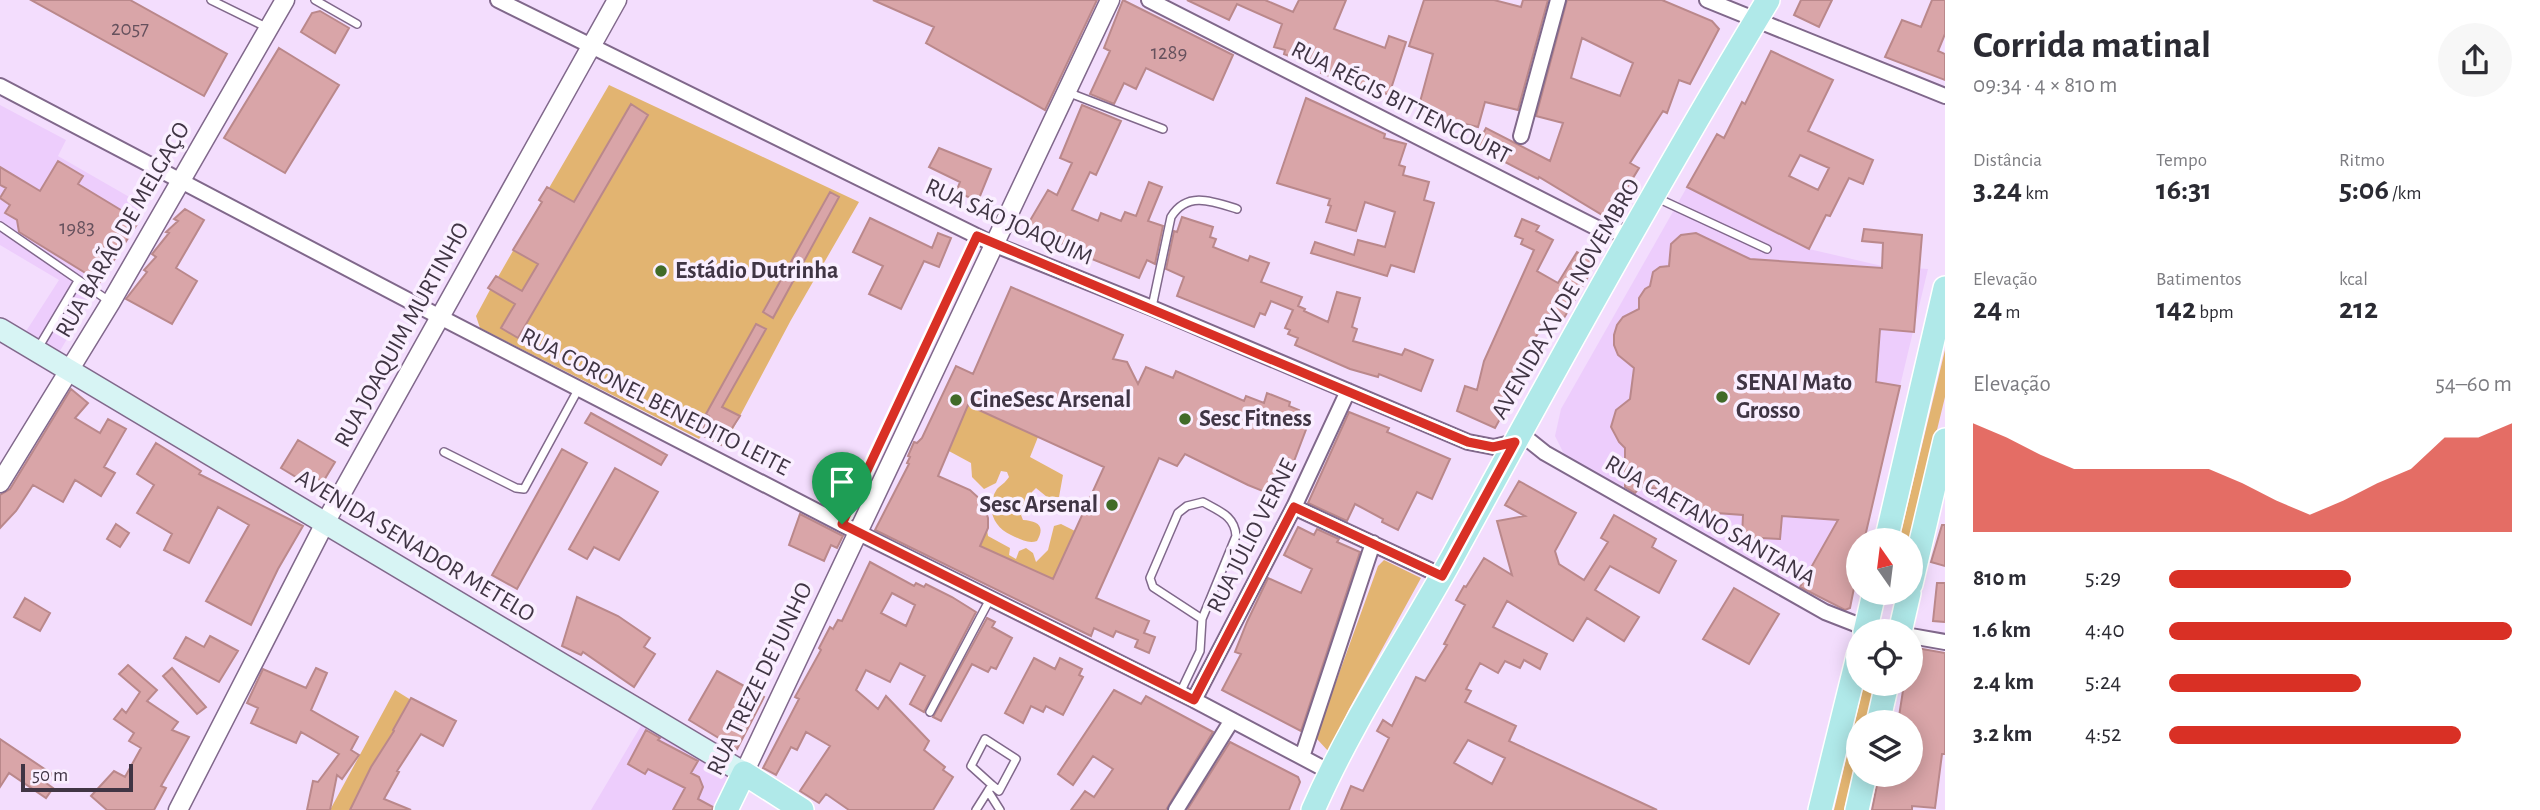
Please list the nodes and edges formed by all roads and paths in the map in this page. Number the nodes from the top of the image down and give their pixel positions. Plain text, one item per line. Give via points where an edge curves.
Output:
1 (211, 0) edge
2 (285, 0) edge
3 (315, 0) edge
4 (498, 0) edge
5 (617, 0) edge
6 (1110, 0) edge
7 (1149, 0) edge
8 (1558, 0) edge
9 (1707, 0) edge
10 (1768, 0) edge
11 (1756, 20) junction
12 (357, 24) dead end
13 (269, 28) junction
14 (592, 48) junction
15 (0, 86) edge
16 (1066, 92) junction
17 (1945, 96) edge
18 (1163, 129) dead end
19 (1521, 136) dead end
20 (181, 183) junction
21 (1654, 197) junction
22 (1237, 209) dead end
23 (0, 226) edge
24 (1636, 228) junction
25 (985, 240) junction
26 (1767, 249) dead end
27 (78, 281) junction
28 (1945, 288) edge
29 (111, 302) junction
30 (1152, 308) junction
31 (440, 317) junction
32 (0, 329) edge
33 (37, 351) junction
34 (69, 370) junction
35 (580, 388) junction
36 (1348, 391) junction
37 (1517, 438) junction
38 (1945, 440) edge
39 (444, 452) dead end
40 (3, 471) edge
41 (1294, 507) junction
42 (325, 523) junction
43 (842, 524) junction
44 (1889, 528) edge
45 (859, 533) junction
46 (1923, 533) edge
47 (1373, 543) junction
48 (1442, 576) junction
49 (990, 598) junction
50 (1202, 620) junction
51 (1846, 620) edge
52 (1923, 638) edge
53 (1945, 642) edge
54 (1180, 693) junction
55 (1848, 696) edge
56 (1194, 700) junction
57 (930, 712) dead end
58 (1232, 720) junction
59 (1302, 757) junction
60 (1330, 772) junction
61 (744, 773) junction
62 (1862, 787) edge
63 (990, 788) junction
64 (178, 810) edge
65 (726, 810) edge
66 (802, 810) edge
67 (976, 810) edge
68 (1000, 810) edge
69 (1176, 810) edge
70 (1313, 810) edge
71 (1820, 810) edge
72 (1857, 810) edge

1 - 13 lane
2 - 13 street, RUA BARÃO DE MELGAÇO
3 - 12 lane
4 - 14 street, RUA SÃO JOAQUIM
5 - 14 street, RUA JOAQUIM MURTINHO
6 - 16 street, RUA TREZE DE JUNHO
7 - 24 street, RUA RÉGIS BITTENCOURT via 1601,230
8 - 19 street
9 - 11 street
10 - 11 main road, AVENIDA XV DE NOVEMBRO
11 - 17 street
11 - 21 main road, AVENIDA XV DE NOVEMBRO
13 - 20 street, RUA BARÃO DE MELGAÇO
14 - 25 street, RUA SÃO JOAQUIM
14 - 31 street, RUA JOAQUIM MURTINHO
15 - 20 street, RUA CORONEL BENEDITO LEITE
16 - 18 lane
16 - 25 street, RUA TREZE DE JUNHO
20 - 29 street, RUA BARÃO DE MELGAÇO
20 - 31 street, RUA CORONEL BENEDITO LEITE
21 - 24 main road, AVENIDA XV DE NOVEMBRO
21 - 26 lane
22 - 30 lane via 1204,199 1184,202 1176,209
23 - 27 lane
24 - 37 main road, AVENIDA XV DE NOVEMBRO
25 - 30 street, RUA SÃO JOAQUIM
25 - 43 lane, RUA TREZE DE JUNHO
25 - 45 street, RUA TREZE DE JUNHO
27 - 29 lane
27 - 33 lane
28 - 44 main road
29 - 34 street, RUA BARÃO DE MELGAÇO
30 - 36 street, RUA SÃO JOAQUIM
31 - 35 street, RUA CORONEL BENEDITO LEITE
31 - 42 street, RUA JOAQUIM MURTINHO
32 - 33 main road, AVENIDA SENADOR METELO
33 - 34 main road, AVENIDA SENADOR METELO
34 - 40 street, RUA BARÃO DE MELGAÇO
34 - 42 main road, AVENIDA SENADOR METELO
35 - 39 lane via 524,489
35 - 43 street, RUA CORONEL BENEDITO LEITE
36 - 37 street, RUA SÃO JOAQUIM via 1468,442 1493,447
36 - 41 street, RUA JÚLIO VERNE
37 - 48 main road, AVENIDA XV DE NOVEMBRO
37 - 51 street, RUA CAETANO SANTANA
38 - 46 main road
41 - 47 street
41 - 56 street, RUA JÚLIO VERNE
42 - 61 main road, AVENIDA SENADOR METELO
42 - 64 street, RUA JOAQUIM MURTINHO
43 - 45 street, RUA CORONEL BENEDITO LEITE
45 - 49 street, RUA CORONEL BENEDITO LEITE
45 - 61 street, RUA TREZE DE JUNHO
47 - 48 street
47 - 59 street
48 - 60 main road, AVENIDA XV DE NOVEMBRO
49 - 54 street, RUA CORONEL BENEDITO LEITE
49 - 57 lane
50 - 50 lane via 1236,536 1231,518 1203,502 1178,513 1150,578 1153,587
50 - 54 lane via 1200,651
52 - 53 street
54 - 56 street, RUA CORONEL BENEDITO LEITE
55 - 71 main road
56 - 58 street, RUA CORONEL BENEDITO LEITE
58 - 59 street, RUA CORONEL BENEDITO LEITE
58 - 69 street
59 - 60 street, RUA CORONEL BENEDITO LEITE
60 - 70 main road, AVENIDA XV DE NOVEMBRO
61 - 65 main road, RUA TREZE DE JUNHO
61 - 66 main road, AVENIDA SENADOR METELO
62 - 72 main road
63 - 63 lane via 971,766 985,739 1016,759 999,791
63 - 67 lane
63 - 68 lane

